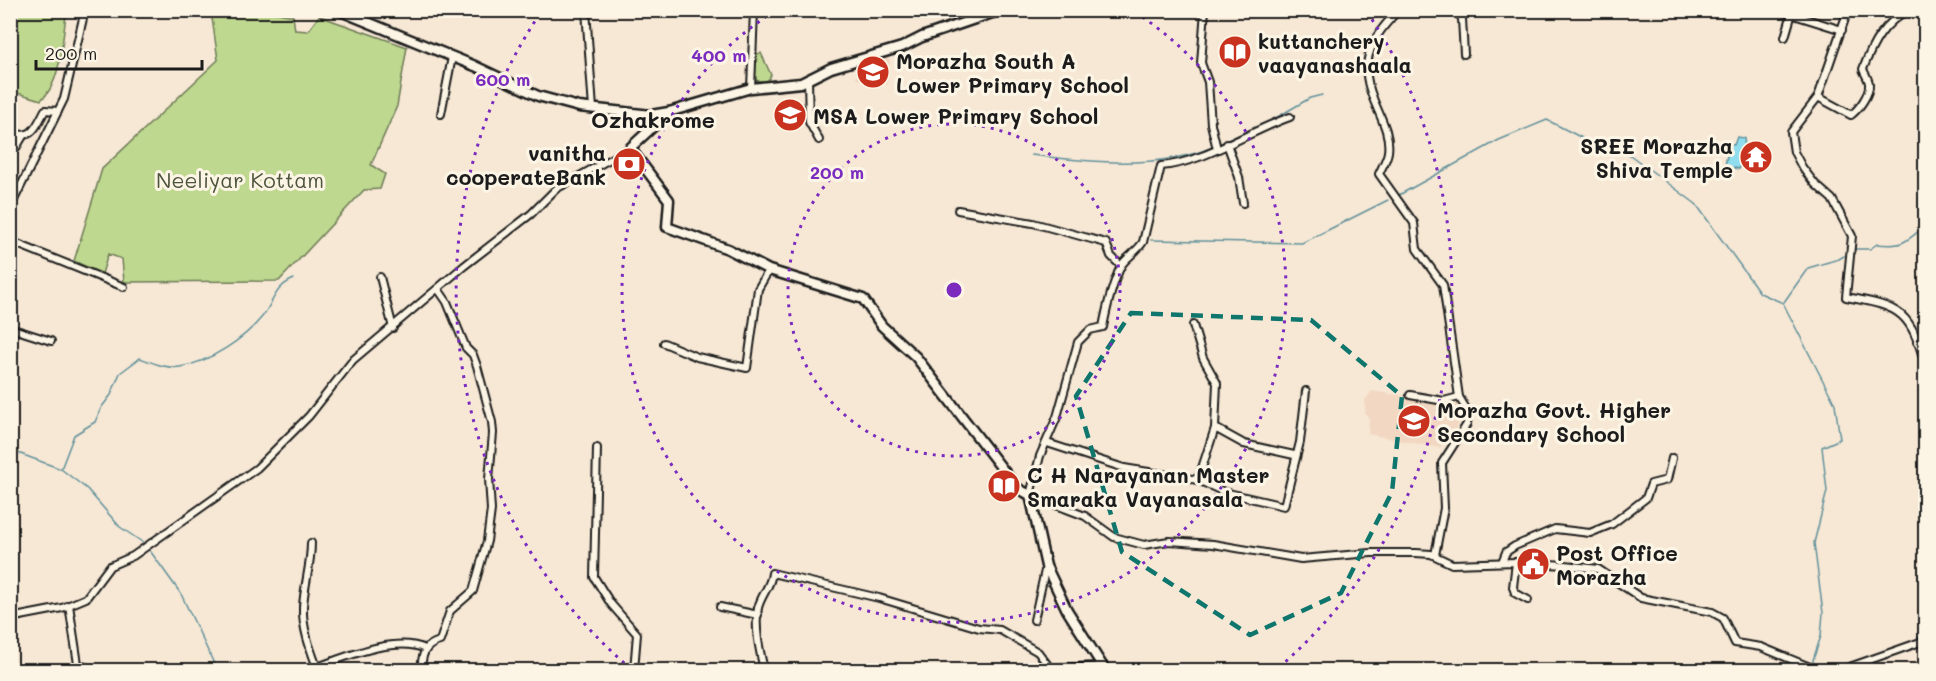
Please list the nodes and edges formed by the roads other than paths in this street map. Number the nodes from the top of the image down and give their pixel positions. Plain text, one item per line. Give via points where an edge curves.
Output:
1 (85, 10) edge
2 (338, 10) edge
3 (586, 10) edge
4 (754, 10) edge
5 (1001, 10) edge
6 (1205, 10) edge
7 (1398, 10) edge
8 (1457, 10) edge
9 (1778, 10) edge
10 (1848, 10) edge
11 (1908, 10) edge
12 (1792, 13) edge
13 (1842, 30) junction
14 (1785, 37) dead end
15 (1464, 54) dead end
16 (452, 57) junction
17 (808, 79) junction
18 (752, 88) junction
19 (1818, 97) junction
20 (593, 109) junction
21 (58, 111) junction
22 (669, 112) junction
23 (441, 114) dead end
24 (1290, 117) dead end
25 (10, 131) edge
26 (23, 136) junction
27 (819, 140) dead end
28 (1227, 144) junction
29 (1216, 146) junction
30 (630, 148) junction
31 (10, 158) edge
32 (1243, 203) dead end
33 (10, 208) edge
34 (958, 210) dead end
35 (10, 241) edge
36 (1121, 266) junction
37 (769, 270) junction
38 (380, 277) dead end
39 (124, 287) dead end
40 (439, 288) junction
41 (1193, 325) dead end
42 (10, 328) edge
43 (393, 328) junction
44 (1926, 338) edge
45 (51, 341) dead end
46 (1917, 342) junction
47 (664, 343) dead end
48 (1926, 367) edge
49 (1926, 387) edge
50 (1306, 391) dead end
51 (1926, 394) edge
52 (1410, 395) dead end
53 (1459, 397) junction
54 (1215, 428) junction
55 (1047, 444) junction
56 (597, 448) dead end
57 (1294, 455) junction
58 (1672, 458) dead end
59 (1198, 480) junction
60 (1030, 495) junction
61 (311, 543) dead end
62 (1435, 555) junction
63 (1502, 562) junction
64 (1516, 562) junction
65 (1046, 566) junction
66 (1528, 600) dead end
67 (69, 605) junction
68 (720, 607) dead end
69 (758, 615) junction
70 (10, 618) edge
71 (1034, 620) dead end
72 (1926, 640) edge
73 (425, 649) junction
74 (1103, 668) edge
75 (318, 669) edge
76 (92, 670) edge
77 (421, 670) edge
78 (634, 670) edge
79 (764, 670) edge
80 (1817, 670) edge
81 (1841, 670) edge

1 - 21 street via 74,65
2 - 16 main road
3 - 20 street
4 - 18 street
5 - 17 main road
6 - 29 street via 1201,63 1208,82
7 - 53 street via 1370,52 1367,82 1388,136 1388,154 1379,174 1414,223 1417,249 1443,285
8 - 15 street via 1462,19
9 - 12 street
10 - 13 street
11 - 19 street via 1889,21 1870,51 1863,69 1869,83 1855,112 1851,115
12 - 13 street
12 - 14 street
13 - 19 street
16 - 20 main road via 538,96
16 - 23 street
17 - 18 main road via 783,87
17 - 27 street via 809,122
18 - 22 main road
19 - 46 street via 1791,132 1794,152 1802,167 1832,199 1852,236 1846,297 1882,302 1912,324
20 - 22 main road via 651,115
21 - 26 street via 45,110 35,130
21 - 33 street
22 - 30 main road
24 - 28 street
25 - 26 street
26 - 31 street
28 - 29 street
28 - 32 street
29 - 36 street via 1173,165 1161,166 1143,242 1137,253
30 - 37 main road via 669,200 667,227 728,249
30 - 40 street via 556,189
34 - 36 street via 1033,223 1106,243
35 - 39 street
36 - 55 street via 1103,327 1090,330 1078,342
37 - 47 street via 758,289 747,368 697,357
37 - 60 main road via 863,299 882,326 916,357 1017,488
38 - 43 street
40 - 43 street
40 - 73 street via 483,382 492,422 491,510 487,542 473,591 450,611 440,641
41 - 54 street via 1203,358 1217,383
42 - 45 street
43 - 67 street via 353,360 309,416 257,468 142,550 110,566 86,598
44 - 46 street
46 - 48 street
49 - 51 street
50 - 57 street via 1300,442
52 - 53 street via 1444,401
53 - 62 street via 1468,412 1467,424 1442,463 1444,508
54 - 57 street via 1244,444
54 - 59 street
55 - 59 street via 1124,468
55 - 60 street
56 - 78 street via 594,577 610,604 637,634
57 - 59 street via 1284,506 1224,492
58 - 63 street via 1667,480 1651,484 1646,498 1612,524 1590,533 1555,529 1515,546 1506,552
60 - 62 street via 1085,516 1114,537 1144,545 1169,541 1213,543 1301,560 1371,553
60 - 65 main road
61 - 75 street via 303,608 305,630
62 - 63 street via 1452,564
63 - 64 street
64 - 66 street via 1513,587 1515,593
64 - 80 street via 1598,569 1641,598 1712,612 1723,618 1735,643 1761,647
65 - 71 street
65 - 74 main road via 1066,610
67 - 70 street
67 - 76 street via 78,664
68 - 69 street
69 - 74 street via 772,573 879,598 979,628 1000,630 1038,652 1050,669
69 - 79 street
72 - 81 street
73 - 75 street via 415,644 377,648
73 - 77 street

